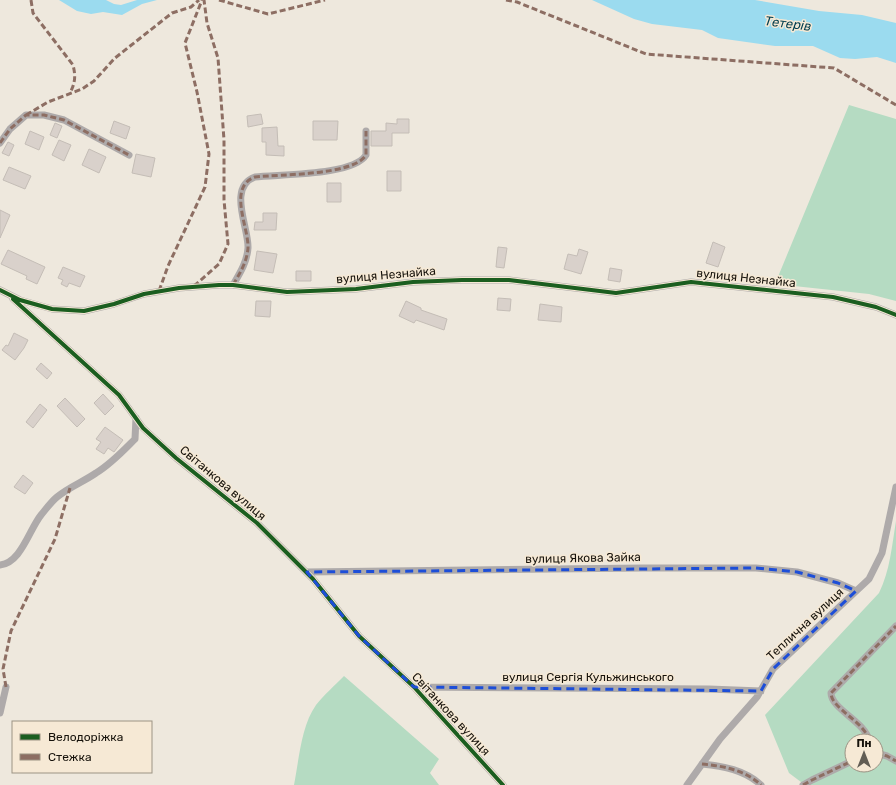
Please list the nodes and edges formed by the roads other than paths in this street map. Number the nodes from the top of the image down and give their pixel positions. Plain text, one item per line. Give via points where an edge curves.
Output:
1 (366, 131) dead end
2 (0, 143) edge
3 (129, 155) dead end
4 (233, 285) junction
5 (3, 291) edge
6 (896, 315) edge
7 (136, 418) junction
8 (896, 487) edge
9 (0, 565) edge
10 (307, 572) junction
11 (856, 591) junction
12 (896, 626) edge
13 (6, 687) dead end
14 (414, 687) junction
15 (761, 691) junction
16 (0, 713) edge
17 (866, 733) edge
18 (884, 755) edge
19 (896, 759) edge
20 (702, 764) junction
21 (844, 765) edge
22 (503, 785) edge
23 (687, 785) edge
24 (761, 785) edge
25 (804, 785) edge

1 - 4 street via 366,155 356,164 314,173 255,178 247,182 242,190 241,202 248,240 247,255
2 - 3 street via 10,129 26,115 44,115 64,120
4 - 5 street, вулиця Незнайка via 166,290 84,311 52,309 20,300
4 - 6 street, вулиця Незнайка via 287,292 356,289 420,282 509,280 616,293 698,282 833,297 876,307
5 - 7 street, Світанкова вулиця via 119,395
7 - 9 street via 135,439 97,473 51,502 34,523 15,558
7 - 10 street, Світанкова вулиця via 143,428 176,458 257,523
8 - 11 street, Теплична вулиця via 882,553 869,579
10 - 11 street, вулиця Якова Зайка via 756,568 797,572 838,583
10 - 14 street, Світанкова вулиця via 359,636
11 - 15 street, Теплична вулиця via 773,669
12 - 17 street via 832,693 833,701
13 - 16 street
14 - 15 street, вулиця Сергія Кульжинського
14 - 22 street, Світанкова вулиця
15 - 20 street, Теплична вулиця
18 - 19 street
20 - 23 street, Теплична вулиця
20 - 24 street via 729,768
21 - 25 street

